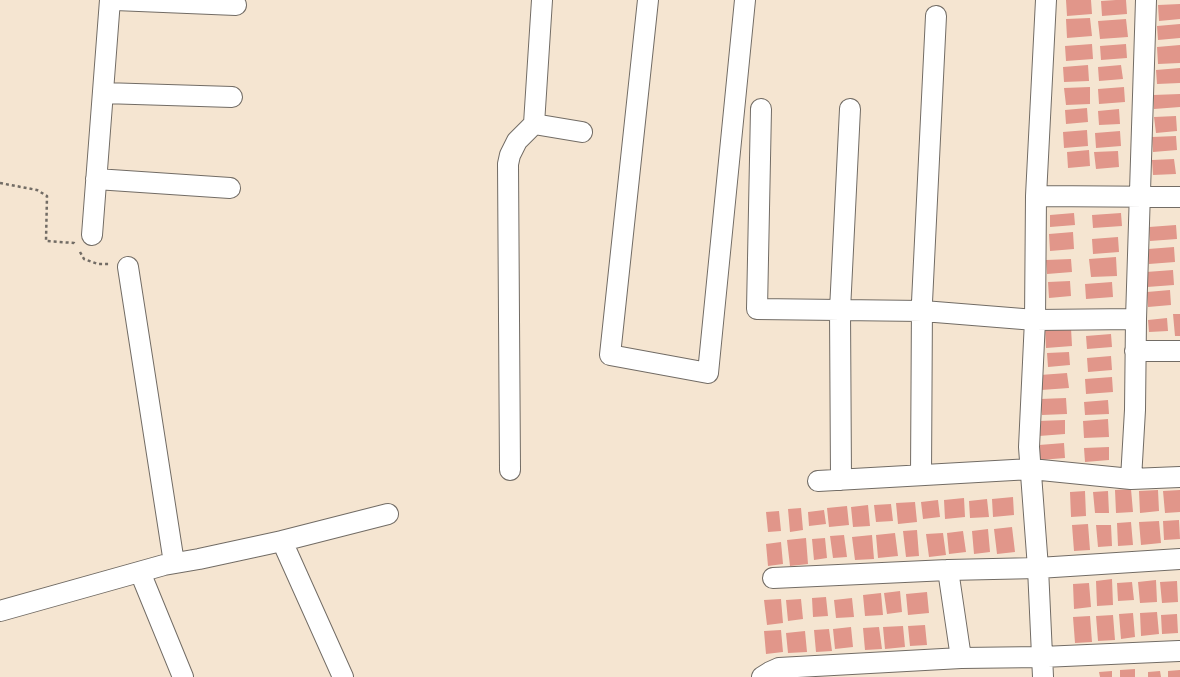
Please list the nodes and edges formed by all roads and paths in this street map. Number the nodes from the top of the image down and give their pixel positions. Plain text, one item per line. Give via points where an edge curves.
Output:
1 (110, 0) edge
2 (115, 0) edge
3 (542, 0) edge
4 (648, 0) edge
5 (745, 0) edge
6 (1046, 0) edge
7 (1146, 0) edge
8 (236, 6) dead end
9 (936, 16) dead end
10 (103, 93) junction
11 (232, 97) dead end
12 (761, 109) dead end
13 (850, 109) dead end
14 (534, 124) junction
15 (582, 132) dead end
16 (96, 179) junction
17 (0, 183) edge
18 (230, 188) dead end
19 (1036, 196) junction
20 (1139, 197) junction
21 (1180, 197) edge
22 (92, 235) dead end
23 (128, 267) joint
24 (840, 310) junction
25 (923, 311) junction
26 (1136, 319) junction
27 (1035, 320) junction
28 (1135, 351) junction
29 (1180, 351) edge
30 (1031, 469) junction
31 (510, 470) dead end
32 (920, 475) junction
33 (1180, 477) edge
34 (1131, 479) junction
35 (841, 480) junction
36 (818, 481) dead end
37 (388, 514) dead end
38 (282, 541) junction
39 (1180, 559) edge
40 (174, 563) junction
41 (1038, 568) junction
42 (948, 570) junction
43 (140, 572) junction
44 (773, 578) dead end
45 (0, 611) edge
46 (1179, 651) dead end
47 (1042, 657) junction
48 (961, 658) junction
49 (183, 677) edge
50 (343, 677) edge
51 (762, 677) edge
52 (1043, 677) edge

1 - 10 street
2 - 8 street
3 - 14 street
4 - 5 street via 610,355 708,373
6 - 19 street
7 - 20 street
9 - 25 street
10 - 11 street
10 - 16 street
12 - 24 street via 757,309
13 - 24 street
14 - 15 street
14 - 31 street via 516,141 508,164
16 - 18 street
16 - 22 street
17 - 23 path via 37,190 47,196 46,240 74,243 84,259 98,264
19 - 20 street
19 - 27 street
20 - 21 street
20 - 26 street
23 - 40 street
24 - 25 street
24 - 35 street
25 - 27 street
25 - 32 street
26 - 27 street
26 - 28 street
27 - 30 street via 1029,447
28 - 29 street
28 - 34 street
30 - 32 street
30 - 34 street
30 - 41 street
32 - 35 street
33 - 34 street
35 - 36 street
37 - 38 street
38 - 40 street
38 - 50 street
39 - 41 street
40 - 43 street
41 - 42 street
41 - 47 street
42 - 44 street
42 - 48 street
43 - 45 street
43 - 49 street
46 - 47 street
47 - 48 street
47 - 52 street
48 - 51 street via 779,668

